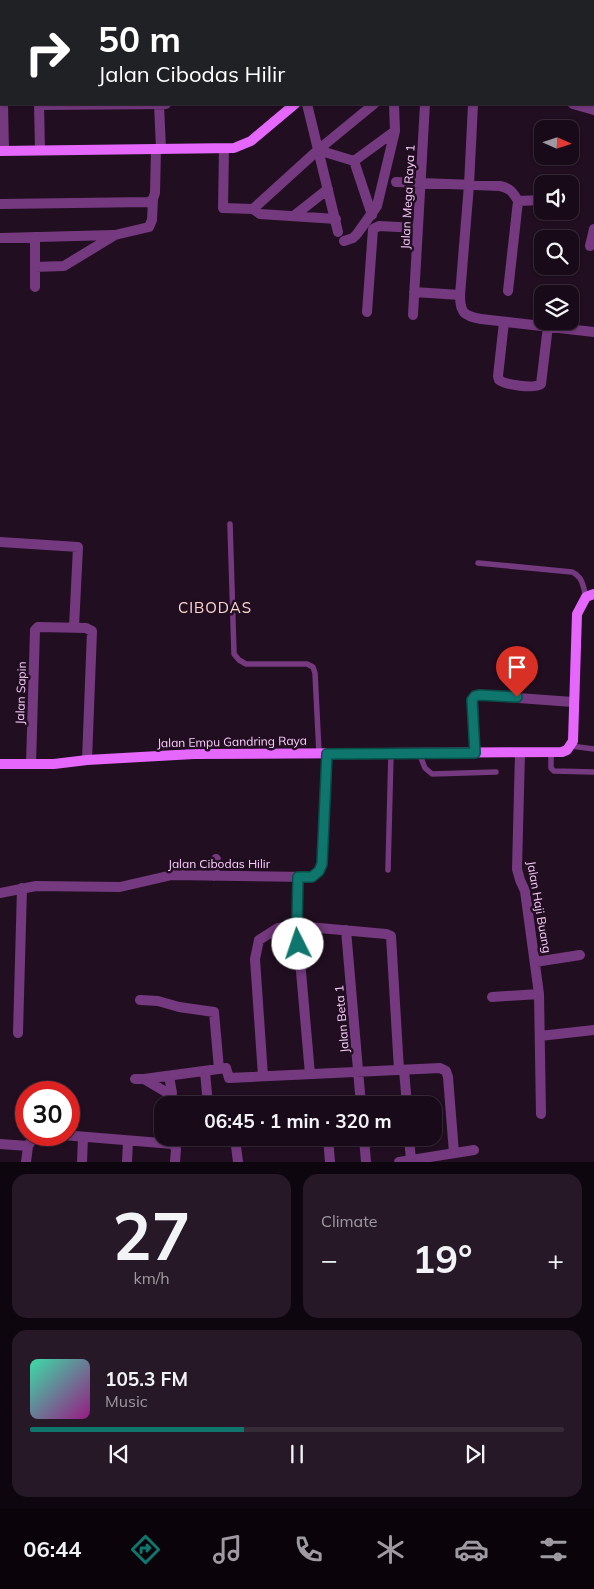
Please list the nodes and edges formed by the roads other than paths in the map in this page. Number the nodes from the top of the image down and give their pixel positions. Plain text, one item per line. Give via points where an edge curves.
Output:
1 (39, 105) edge
2 (159, 105) edge
3 (294, 105) edge
4 (306, 105) edge
5 (373, 105) edge
6 (394, 105) edge
7 (426, 105) edge
8 (472, 105) edge
9 (576, 105) edge
10 (2, 106) edge
11 (594, 110) edge
12 (395, 131) junction
13 (159, 149) junction
14 (224, 149) junction
15 (40, 150) junction
16 (318, 150) junction
17 (1, 153) edge
18 (354, 161) junction
19 (396, 182) dead end
20 (421, 183) junction
21 (469, 185) junction
22 (328, 189) junction
23 (152, 199) junction
24 (518, 200) junction
25 (534, 200) edge
26 (0, 204) edge
27 (253, 209) junction
28 (295, 215) junction
29 (372, 215) junction
30 (336, 219) junction
31 (418, 228) junction
32 (594, 229) edge
33 (115, 235) junction
34 (35, 236) junction
35 (0, 238) edge
36 (590, 246) dead end
37 (35, 267) junction
38 (35, 287) dead end
39 (508, 290) dead end
40 (414, 292) junction
41 (460, 295) junction
42 (367, 312) dead end
43 (413, 315) dead end
44 (504, 322) junction
45 (534, 325) edge
46 (548, 330) edge
47 (579, 330) edge
48 (594, 332) edge
49 (230, 524) dead end
50 (0, 542) edge
51 (478, 563) dead end
52 (590, 596) edge
53 (74, 627) junction
54 (573, 702) junction
55 (571, 746) junction
56 (594, 750) edge
57 (323, 753) junction
58 (391, 753) junction
59 (419, 753) junction
60 (475, 753) junction
61 (520, 753) junction
62 (552, 753) junction
63 (87, 760) junction
64 (0, 764) edge
65 (31, 764) junction
66 (496, 772) dead end
67 (594, 772) edge
68 (216, 859) dead end
69 (388, 870) dead end
70 (214, 876) junction
71 (298, 877) junction
72 (22, 888) junction
73 (0, 893) edge
74 (297, 926) junction
75 (346, 930) junction
76 (580, 955) dead end
77 (536, 962) junction
78 (539, 994) junction
79 (492, 998) dead end
80 (140, 1000) dead end
81 (594, 1030) edge
82 (18, 1033) dead end
83 (594, 1035) edge
84 (540, 1036) junction
85 (219, 1069) junction
86 (402, 1070) junction
87 (205, 1072) junction
88 (359, 1072) junction
89 (310, 1074) junction
90 (169, 1076) junction
91 (264, 1076) junction
92 (207, 1096) edge
93 (361, 1096) edge
94 (406, 1096) edge
95 (541, 1114) dead end
96 (80, 1137) edge
97 (83, 1137) junction
98 (128, 1141) junction
99 (0, 1144) edge
100 (15, 1145) edge
101 (28, 1146) edge
102 (236, 1146) edge
103 (329, 1146) edge
104 (365, 1146) edge
105 (410, 1146) edge
106 (474, 1150) dead end
107 (454, 1153) junction
108 (411, 1160) junction
109 (26, 1162) edge
110 (82, 1162) edge
111 (127, 1162) edge
112 (175, 1162) edge
113 (238, 1162) edge
114 (330, 1162) edge
115 (366, 1162) edge
116 (399, 1162) edge

1 - 15 street
2 - 13 street
3 - 14 street via 251,141
4 - 16 street
5 - 16 street
6 - 12 street
7 - 20 street, Jalan Mega Raya 1
8 - 21 street
9 - 11 street
10 - 17 street
12 - 18 street
12 - 29 street
13 - 14 street
13 - 15 street
13 - 23 street
14 - 27 street via 223,208
15 - 17 street
16 - 18 street
16 - 22 street
16 - 27 street
18 - 29 street
19 - 20 street
20 - 21 street
20 - 31 street, Jalan Mega Raya 1
21 - 24 street via 506,187
21 - 41 street
22 - 28 street
22 - 30 street
23 - 26 street via 147,202
23 - 33 street via 149,226
24 - 25 street
24 - 39 street
27 - 28 street via 260,214
28 - 30 street
29 - 30 street via 352,238 341,236
31 - 40 street, Jalan Mega Raya 1
31 - 42 street via 379,226 373,229
32 - 36 street
33 - 34 street
33 - 37 street via 64,266
34 - 35 street
34 - 37 street
37 - 38 street
40 - 41 street
40 - 43 street, Jalan Mega Raya 1
41 - 44 street via 460,307 466,314
44 - 45 street
44 - 46 street via 498,376 506,383 541,384
47 - 48 street
49 - 57 lane via 234,654 246,664 308,664 313,667
50 - 53 street via 78,547
51 - 52 lane via 572,572 579,575
52 - 54 street via 577,614
53 - 63 street via 89,628 92,634
53 - 65 street, Jalan Sapin via 40,627 35,630
54 - 55 street
54 - 60 street via 475,696 472,700
55 - 56 lane
55 - 62 street, Jalan Empu Gandring Raya via 562,752
57 - 58 street, Jalan Empu Gandring Raya
57 - 63 street, Jalan Empu Gandring Raya via 194,754
57 - 71 street, Jalan Cibodas Hilir via 322,864 312,877
58 - 59 street, Jalan Empu Gandring Raya
58 - 69 lane
59 - 60 street, Jalan Empu Gandring Raya
59 - 66 lane via 425,768 432,774
60 - 61 street, Jalan Empu Gandring Raya
61 - 62 street, Jalan Empu Gandring Raya
61 - 77 street, Jalan Haji Buang via 517,868 525,891
62 - 67 lane via 551,768 554,771
63 - 65 street, Jalan Empu Gandring Raya
64 - 65 street, Jalan Empu Gandring Raya
68 - 70 street
70 - 71 street, Jalan Cibodas Hilir
70 - 72 street, Jalan Cibodas Hilir via 172,875 120,887
71 - 74 street
72 - 73 street, Jalan Cibodas Hilir
72 - 82 street
74 - 75 street
74 - 89 street
74 - 91 street via 278,928 259,940 257,949 255,959
75 - 86 street via 386,934 392,939
75 - 88 street, Jalan Beta 1
76 - 77 street
77 - 78 street, Jalan Haji Buang
78 - 79 street
78 - 84 street, Jalan Haji Buang
80 - 85 street via 214,1012
81 - 83 street
81 - 84 street
84 - 95 street, Jalan Haji Buang
85 - 87 street
85 - 91 street via 227,1069 229,1078
86 - 88 street
86 - 94 street
86 - 107 street via 440,1068 446,1071
87 - 90 street
87 - 92 street
88 - 89 street
88 - 93 street, Jalan Beta 1
89 - 91 street
90 - 90 street via 139,1079 171,1095
96 - 97 street
97 - 98 street
97 - 110 street
98 - 111 street
98 - 112 street via 175,1145
99 - 100 street
101 - 109 street
102 - 113 street
103 - 114 street
104 - 115 street
105 - 108 street
106 - 107 street
107 - 108 street
108 - 116 street

